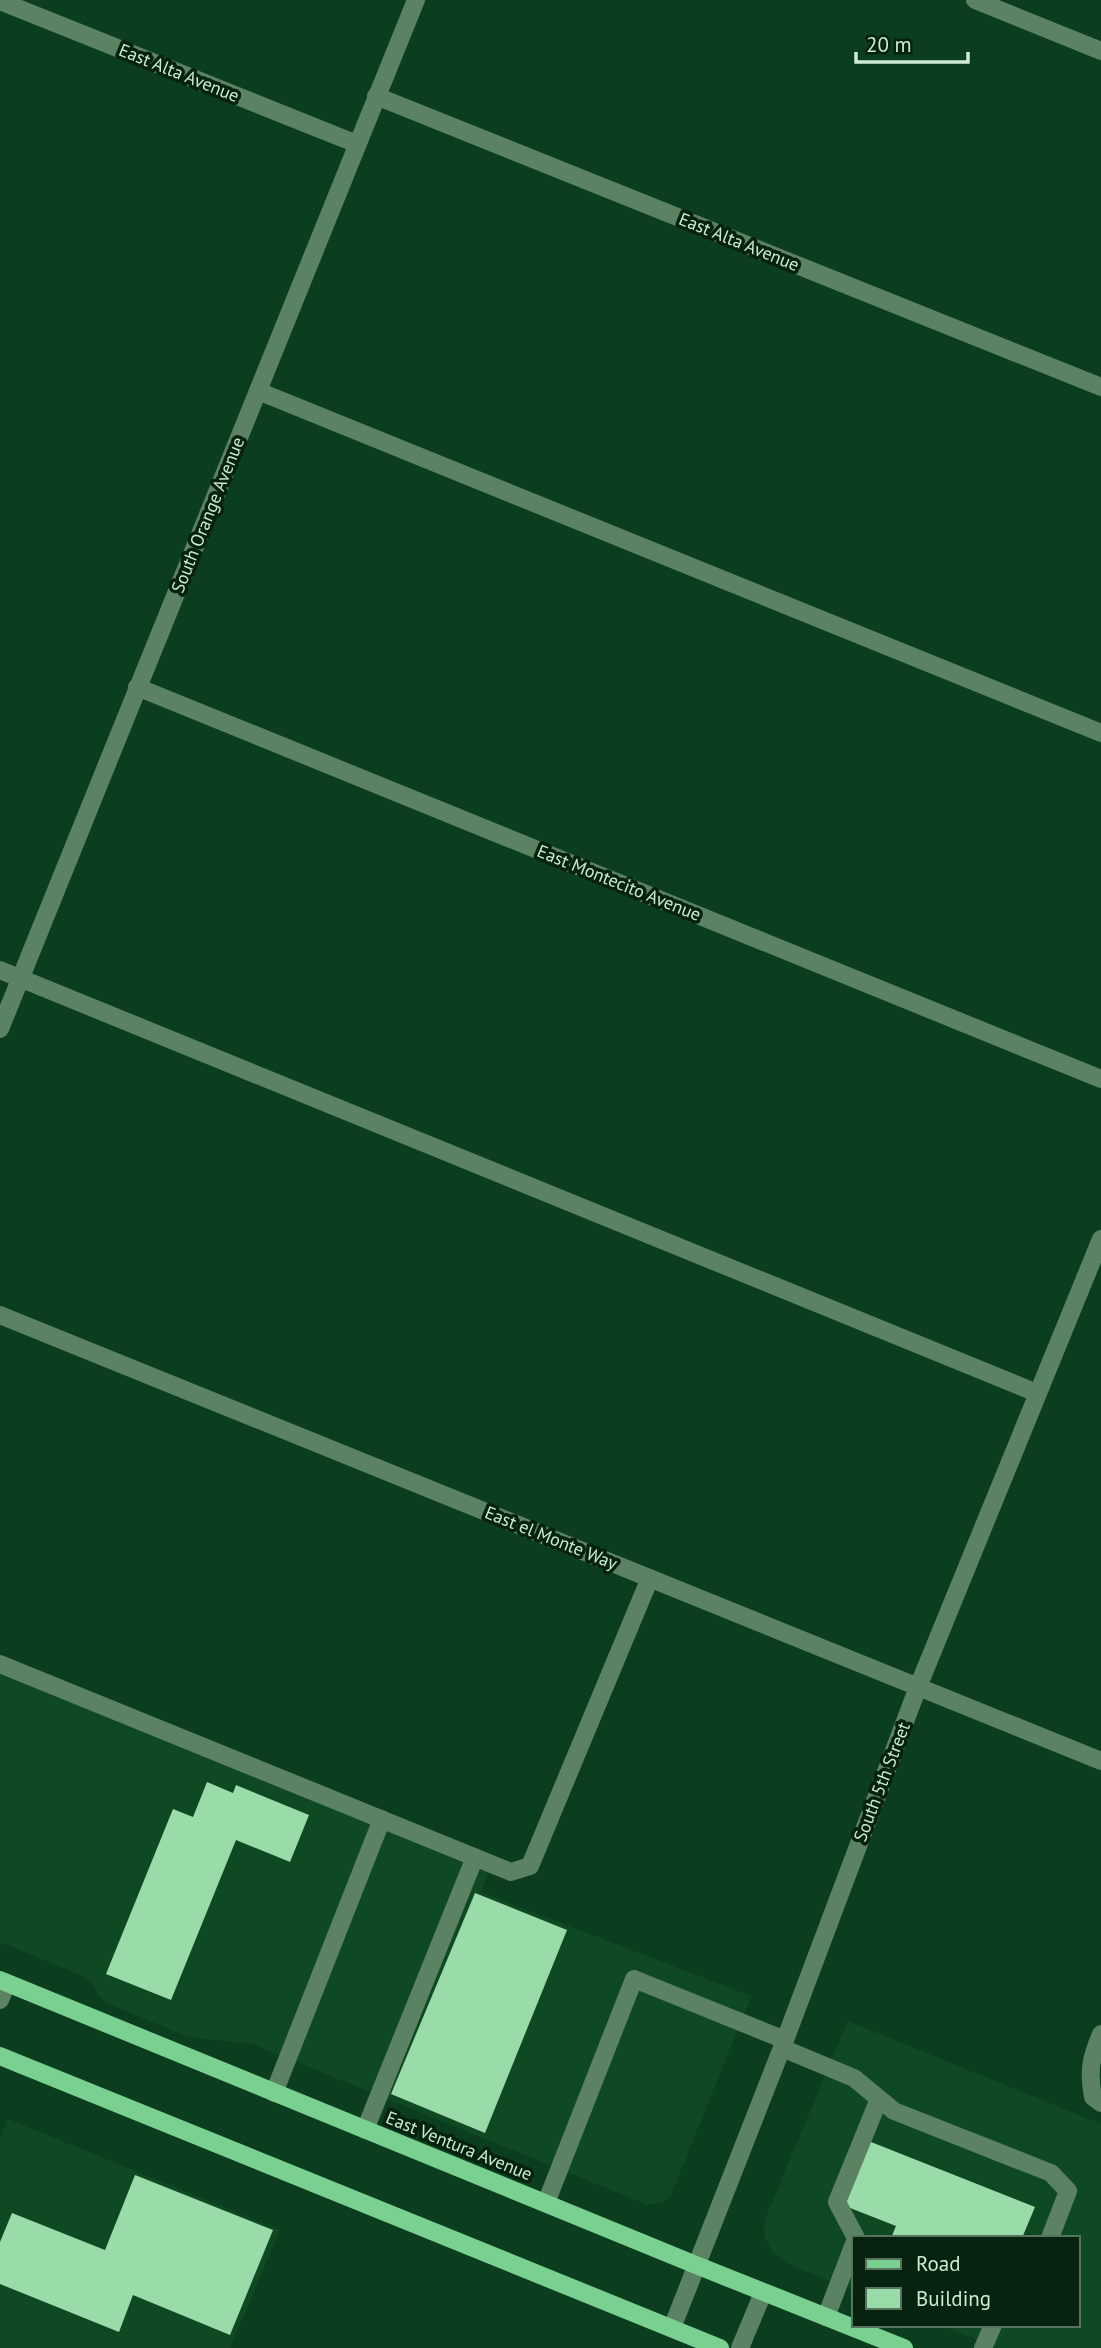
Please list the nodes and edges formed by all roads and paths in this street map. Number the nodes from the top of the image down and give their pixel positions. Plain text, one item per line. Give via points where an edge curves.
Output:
1 (416, 0) edge
2 (975, 0) edge
3 (0, 1) edge
4 (1101, 51) edge
5 (376, 96) junction
6 (357, 144) junction
7 (1101, 387) edge
8 (258, 391) junction
9 (137, 687) junction
10 (1101, 733) edge
11 (0, 970) edge
12 (20, 978) junction
13 (0, 1029) edge
14 (1101, 1079) edge
15 (1101, 1239) edge
16 (0, 1315) edge
17 (1037, 1393) junction
18 (650, 1578) junction
19 (0, 1664) edge
20 (918, 1687) junction
21 (1101, 1760) edge
22 (382, 1819) junction
23 (475, 1857) junction
24 (2, 1988) edge
25 (1101, 2034) edge
26 (783, 2044) junction
27 (0, 2056) edge
28 (274, 2092) junction
29 (880, 2099) junction
30 (1101, 2104) edge
31 (365, 2130) junction
32 (546, 2203) junction
33 (855, 2236) edge
34 (1051, 2236) edge
35 (852, 2249) edge
36 (696, 2265) junction
37 (763, 2292) junction
38 (826, 2317) junction
39 (992, 2327) edge
40 (671, 2328) junction
41 (720, 2348) edge
42 (740, 2348) edge
43 (904, 2348) edge
44 (983, 2348) edge

1 - 5 street, South Orange Avenue
2 - 4 street
3 - 6 street, East Alta Avenue
5 - 6 street, South Orange Avenue
5 - 7 street, East Alta Avenue
6 - 8 street, South Orange Avenue
8 - 9 street, South Orange Avenue
8 - 10 street
9 - 12 street, South Orange Avenue
9 - 14 street, East Montecito Avenue
11 - 12 street
12 - 13 street, South Orange Avenue
12 - 17 street
15 - 17 street, South 5th Street
16 - 18 street, East el Monte Way
17 - 20 street, South 5th Street
18 - 20 street, East el Monte Way
18 - 23 street via 530,1866 512,1872
19 - 22 street
20 - 21 street, East el Monte Way
20 - 26 street, South 5th Street
22 - 23 street
22 - 28 street
23 - 31 street
24 - 28 main road, East Ventura Avenue
25 - 30 street via 1091,2058 1090,2081 1093,2097
26 - 29 street via 854,2078
26 - 32 street via 634,1979
26 - 36 street, South 5th Street
27 - 40 main road
28 - 31 main road, East Ventura Avenue
29 - 33 street via 838,2202
29 - 34 street via 894,2111 1051,2173 1068,2190
31 - 32 main road, East Ventura Avenue
32 - 36 main road, East Ventura Avenue
35 - 38 street
36 - 37 main road, East Ventura Avenue
36 - 40 street, South 5th Street
37 - 38 main road, East Ventura Avenue
37 - 42 street
38 - 43 main road, East Ventura Avenue
39 - 44 street
40 - 41 main road

